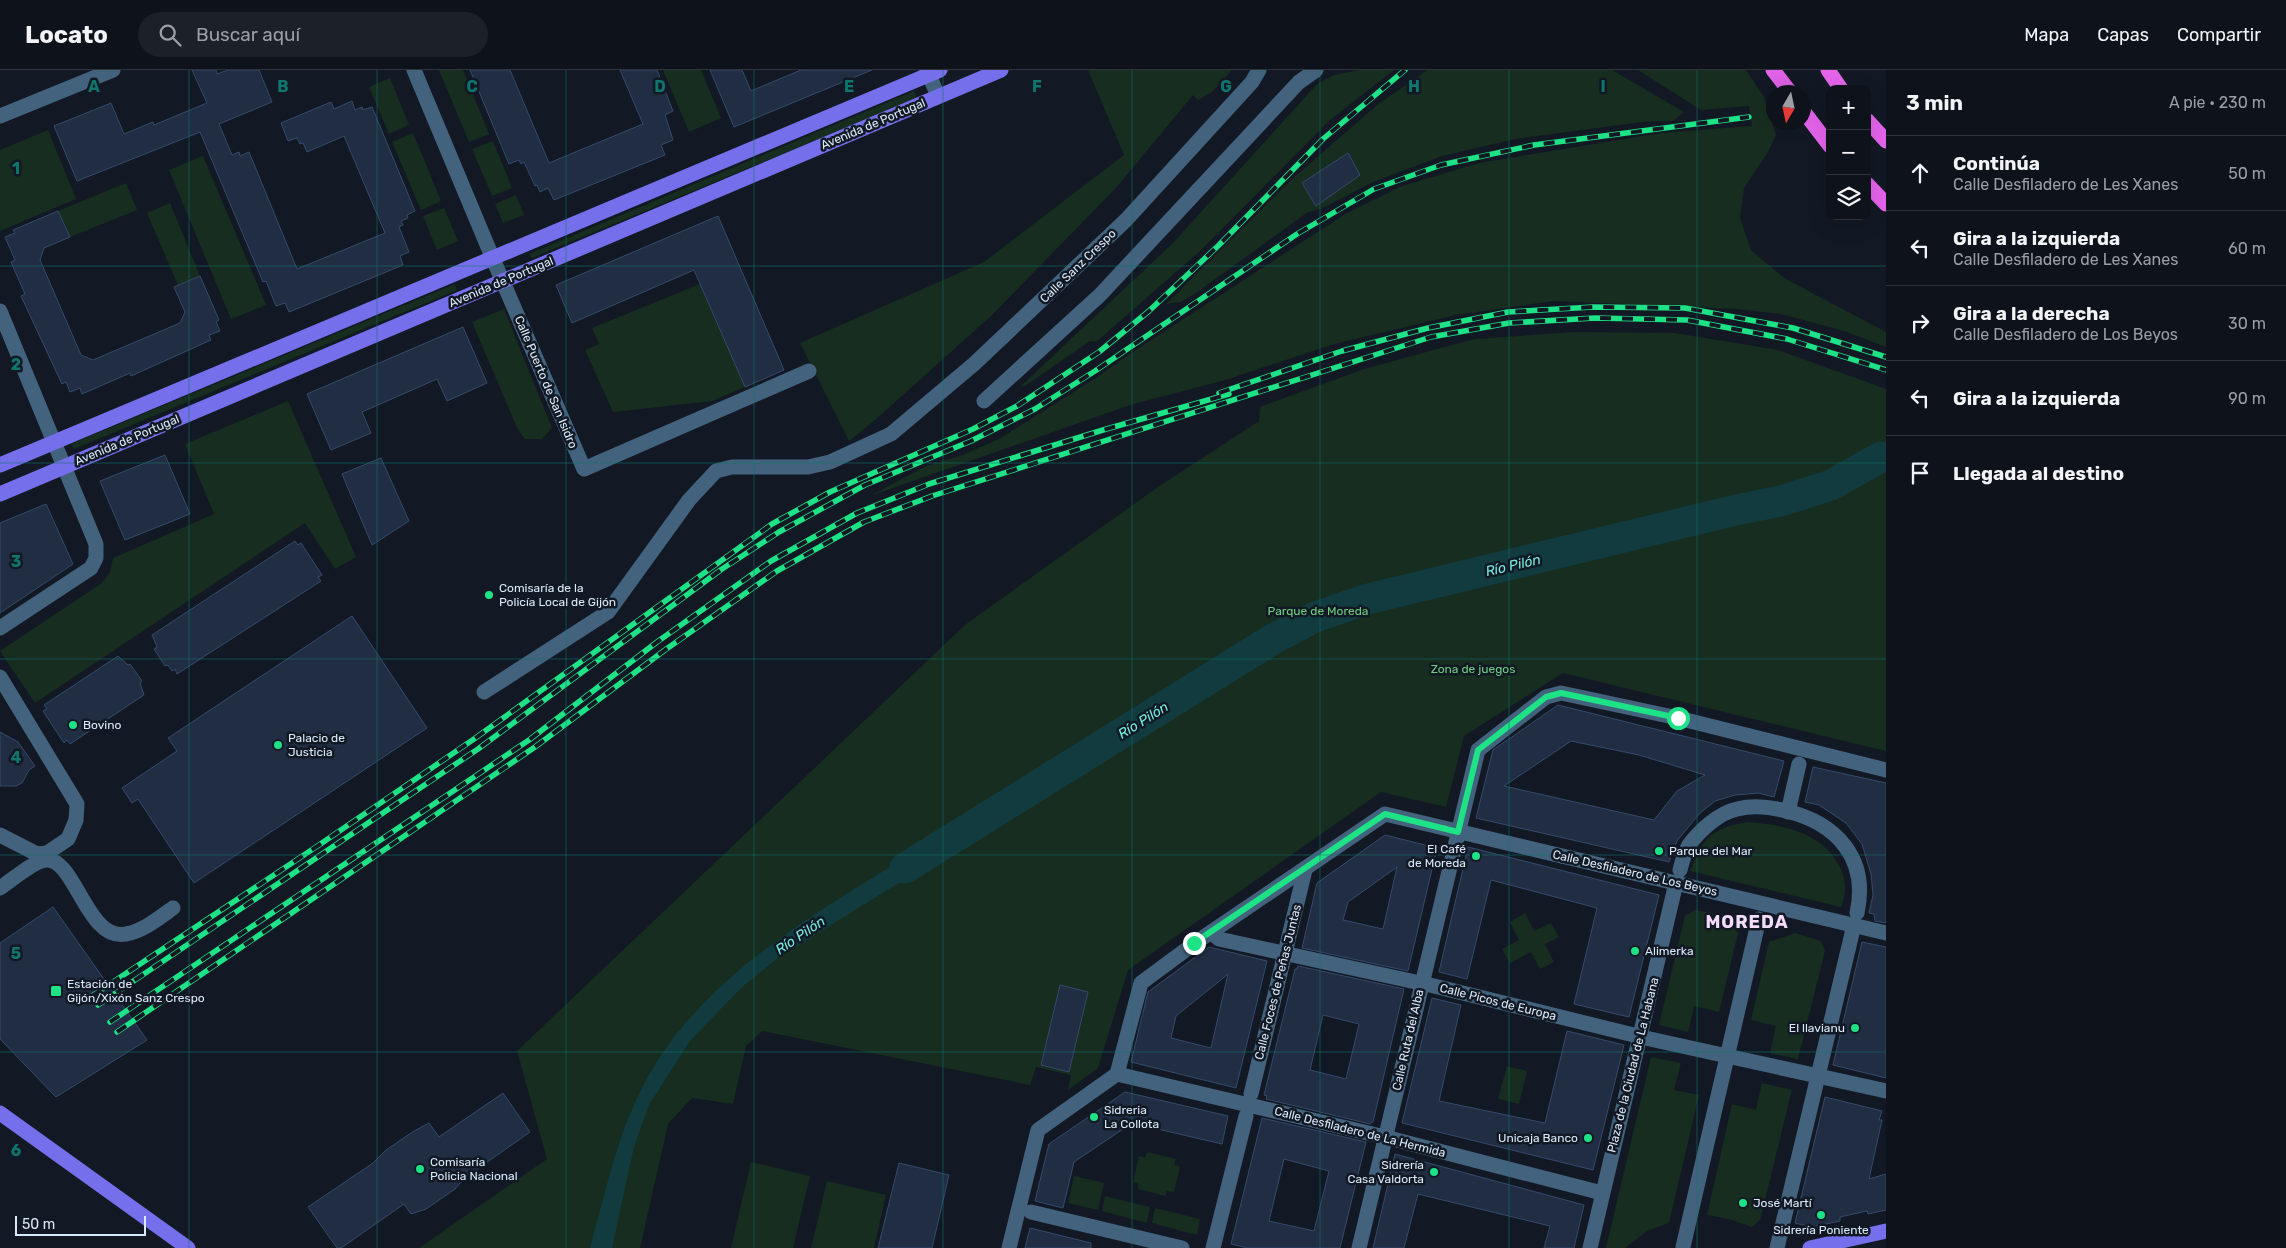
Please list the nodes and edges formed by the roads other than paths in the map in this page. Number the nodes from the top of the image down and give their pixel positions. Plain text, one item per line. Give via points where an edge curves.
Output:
1 (113, 70) edge
2 (414, 70) edge
3 (1001, 70) edge
4 (1316, 70) edge
5 (1774, 70) edge
6 (1828, 70) edge
7 (1261, 71) edge
8 (932, 72) edge
9 (1785, 85) edge
10 (1838, 85) edge
11 (938, 96) junction
12 (0, 116) edge
13 (1811, 121) edge
14 (1871, 125) edge
15 (1826, 141) edge
16 (1886, 142) edge
17 (1871, 188) edge
18 (1886, 204) edge
19 (493, 259) junction
20 (503, 281) junction
21 (0, 311) edge
22 (809, 372) dead end
23 (984, 401) dead end
24 (54, 443) junction
25 (0, 466) edge
26 (63, 467) junction
27 (0, 494) edge
28 (0, 628) edge
29 (0, 677) edge
30 (484, 692) dead end
31 (1800, 764) dead end
32 (1886, 770) edge
33 (1788, 812) junction
34 (1458, 832) junction
35 (0, 835) edge
36 (17, 842) junction
37 (49, 855) junction
38 (1305, 870) junction
39 (22, 872) junction
40 (1678, 877) junction
41 (0, 888) edge
42 (173, 908) dead end
43 (1759, 919) dead end
44 (1855, 919) junction
45 (1212, 933) junction
46 (1886, 933) edge
47 (1285, 954) junction
48 (1422, 983) junction
49 (1639, 1036) junction
50 (1727, 1056) junction
51 (1117, 1074) junction
52 (1818, 1076) junction
53 (1886, 1091) edge
54 (1251, 1094) dead end
55 (0, 1113) edge
56 (1246, 1116) dead end
57 (1386, 1137) junction
58 (1602, 1193) junction
59 (1031, 1212) dead end
60 (1886, 1231) edge
61 (1683, 1247) edge
62 (188, 1248) edge
63 (1009, 1248) edge
64 (1182, 1248) edge
65 (1213, 1248) edge
66 (1359, 1248) edge
67 (1590, 1248) edge
68 (1777, 1248) edge
69 (1810, 1248) edge

1 - 12 street
2 - 19 street, Calle Puerto de San Isidro
3 - 11 main road, Avenida de Portugal
4 - 23 street via 1299,82 1100,295
5 - 9 highway
6 - 10 highway
7 - 30 street, Calle Sanz Crespo via 1126,220 974,364 891,434 830,462 808,467 732,467 716,472 689,500 608,612
8 - 11 street
8 - 19 main road, Avenida de Portugal
11 - 20 main road, Avenida de Portugal
13 - 15 highway
14 - 16 highway
17 - 18 highway
19 - 20 street, Calle Puerto de San Isidro
19 - 24 main road, Avenida de Portugal
20 - 22 street, Calle Puerto de San Isidro via 584,469
20 - 26 main road, Avenida de Portugal
21 - 24 street
24 - 25 main road, Avenida de Portugal
24 - 26 street
26 - 27 main road, Avenida de Portugal
26 - 28 street via 96,544 96,558 91,568
29 - 37 street via 77,804 76,820 68,839
31 - 33 street
32 - 34 street, Calle Ruta del Alba via 1678,718 1561,693 1546,697 1478,750
33 - 40 street, Plaza de la Ciudad de La Habana via 1771,807 1737,809 1711,822 1688,846
33 - 44 street, Plaza de la Ciudad de La Habana via 1824,825 1844,842 1856,866 1860,888
34 - 38 street, Calle Desfiladero de Los Beyos via 1385,814
34 - 40 street, Calle Desfiladero de Los Beyos
34 - 48 street, Calle Ruta del Alba
35 - 36 street
36 - 37 street
36 - 39 street via 26,859
37 - 39 street
37 - 42 street via 65,872 100,926 110,933 133,931
38 - 45 street
38 - 47 street, Calle Foces de Peñas Juntas
39 - 41 street
40 - 44 street, Calle Desfiladero de Los Beyos
40 - 49 street, Plaza de la Ciudad de La Habana
43 - 50 street
44 - 46 street, Calle Desfiladero de Los Beyos
44 - 52 street, Plaza de la Ciudad de La Habana
45 - 47 street, Calle Picos de Europa via 1219,939
45 - 51 street via 1141,983
47 - 48 street, Calle Picos de Europa
47 - 54 street, Calle Foces de Peñas Juntas
48 - 49 street, Calle Picos de Europa
48 - 57 street, Calle Ruta del Alba
49 - 50 street, Calle Picos de Europa
49 - 58 street, Plaza de la Ciudad de La Habana
50 - 52 street, Calle Picos de Europa
50 - 61 street
51 - 57 street, Calle Desfiladero de La Hermida
51 - 63 street via 1038,1130
52 - 53 street, Calle Picos de Europa
52 - 68 street, Plaza de la Ciudad de La Habana
55 - 62 main road
56 - 65 street
57 - 58 street, Calle Desfiladero de La Hermida
57 - 66 street, Calle Ruta del Alba
58 - 67 street, Plaza de la Ciudad de La Habana
59 - 64 street
60 - 69 main road

